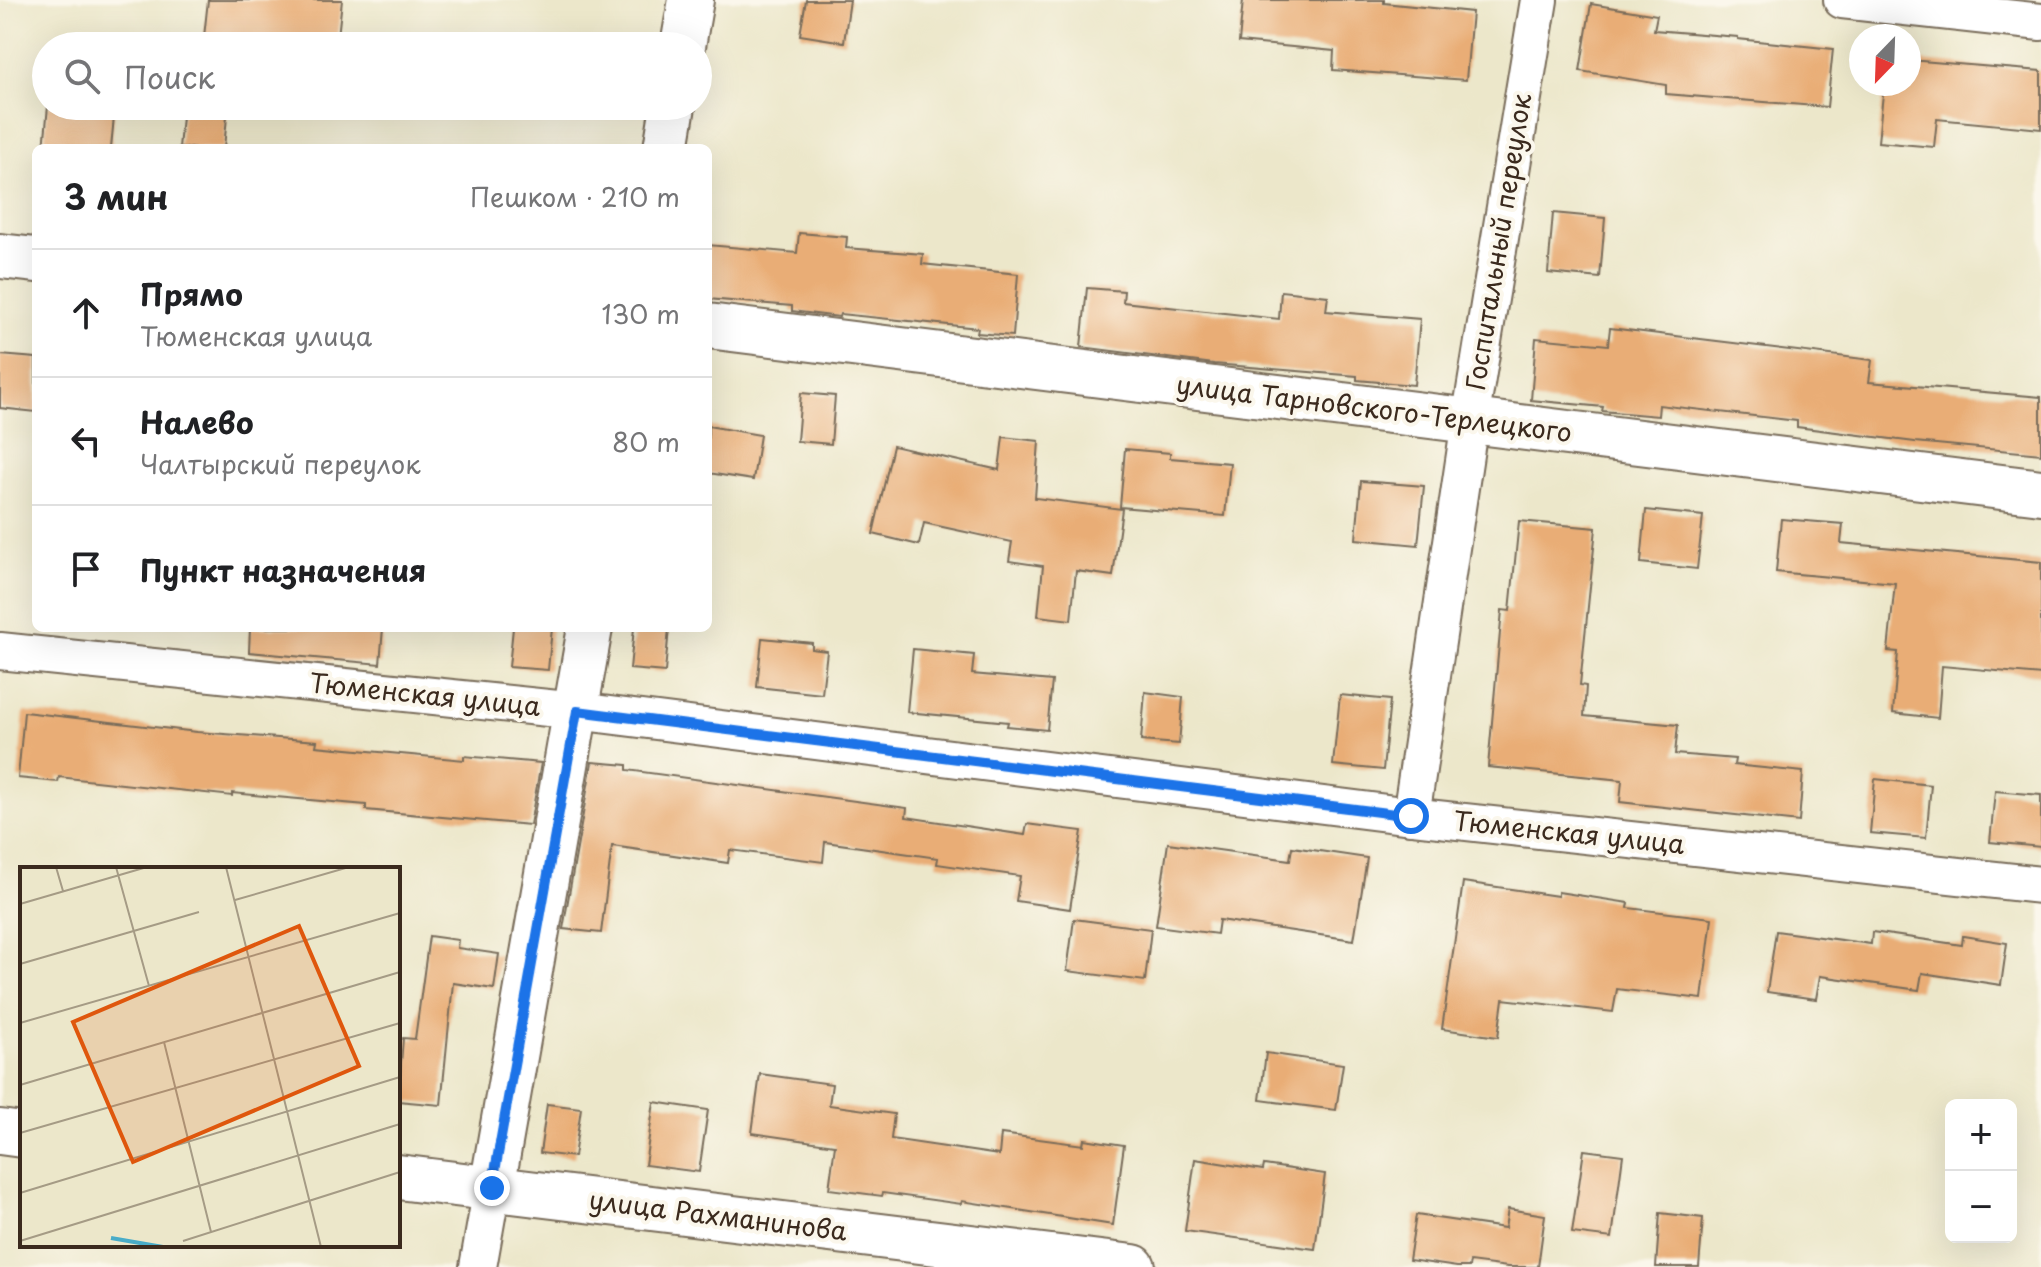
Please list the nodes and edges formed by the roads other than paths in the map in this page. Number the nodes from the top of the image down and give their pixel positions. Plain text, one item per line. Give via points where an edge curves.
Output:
1 (691, 0) edge
2 (1539, 0) edge
3 (1842, 0) edge
4 (2041, 22) edge
5 (685, 32) edge
6 (671, 120) edge
7 (667, 144) edge
8 (0, 256) edge
9 (32, 260) edge
10 (712, 326) edge
11 (1470, 421) junction
12 (2041, 492) edge
13 (589, 632) edge
14 (0, 651) edge
15 (577, 711) junction
16 (1411, 816) junction
17 (2041, 885) edge
18 (0, 1132) edge
19 (20, 1135) edge
20 (400, 1177) edge
21 (492, 1188) junction
22 (478, 1267) edge
23 (1133, 1267) edge

1 - 5 street
2 - 11 street, Госпитальный переулок
3 - 4 street
6 - 7 street
8 - 9 street
10 - 11 street, улица Тарновского-Терлецкого
11 - 12 street, улица Тарновского-Терлецкого
11 - 16 street, Госпитальный переулок
13 - 15 street
14 - 15 street, Тюменская улица
15 - 16 street, Тюменская улица
15 - 21 street
16 - 17 street, Тюменская улица
18 - 19 street
20 - 21 street, улица Рахманинова
21 - 22 street
21 - 23 street, улица Рахманинова

